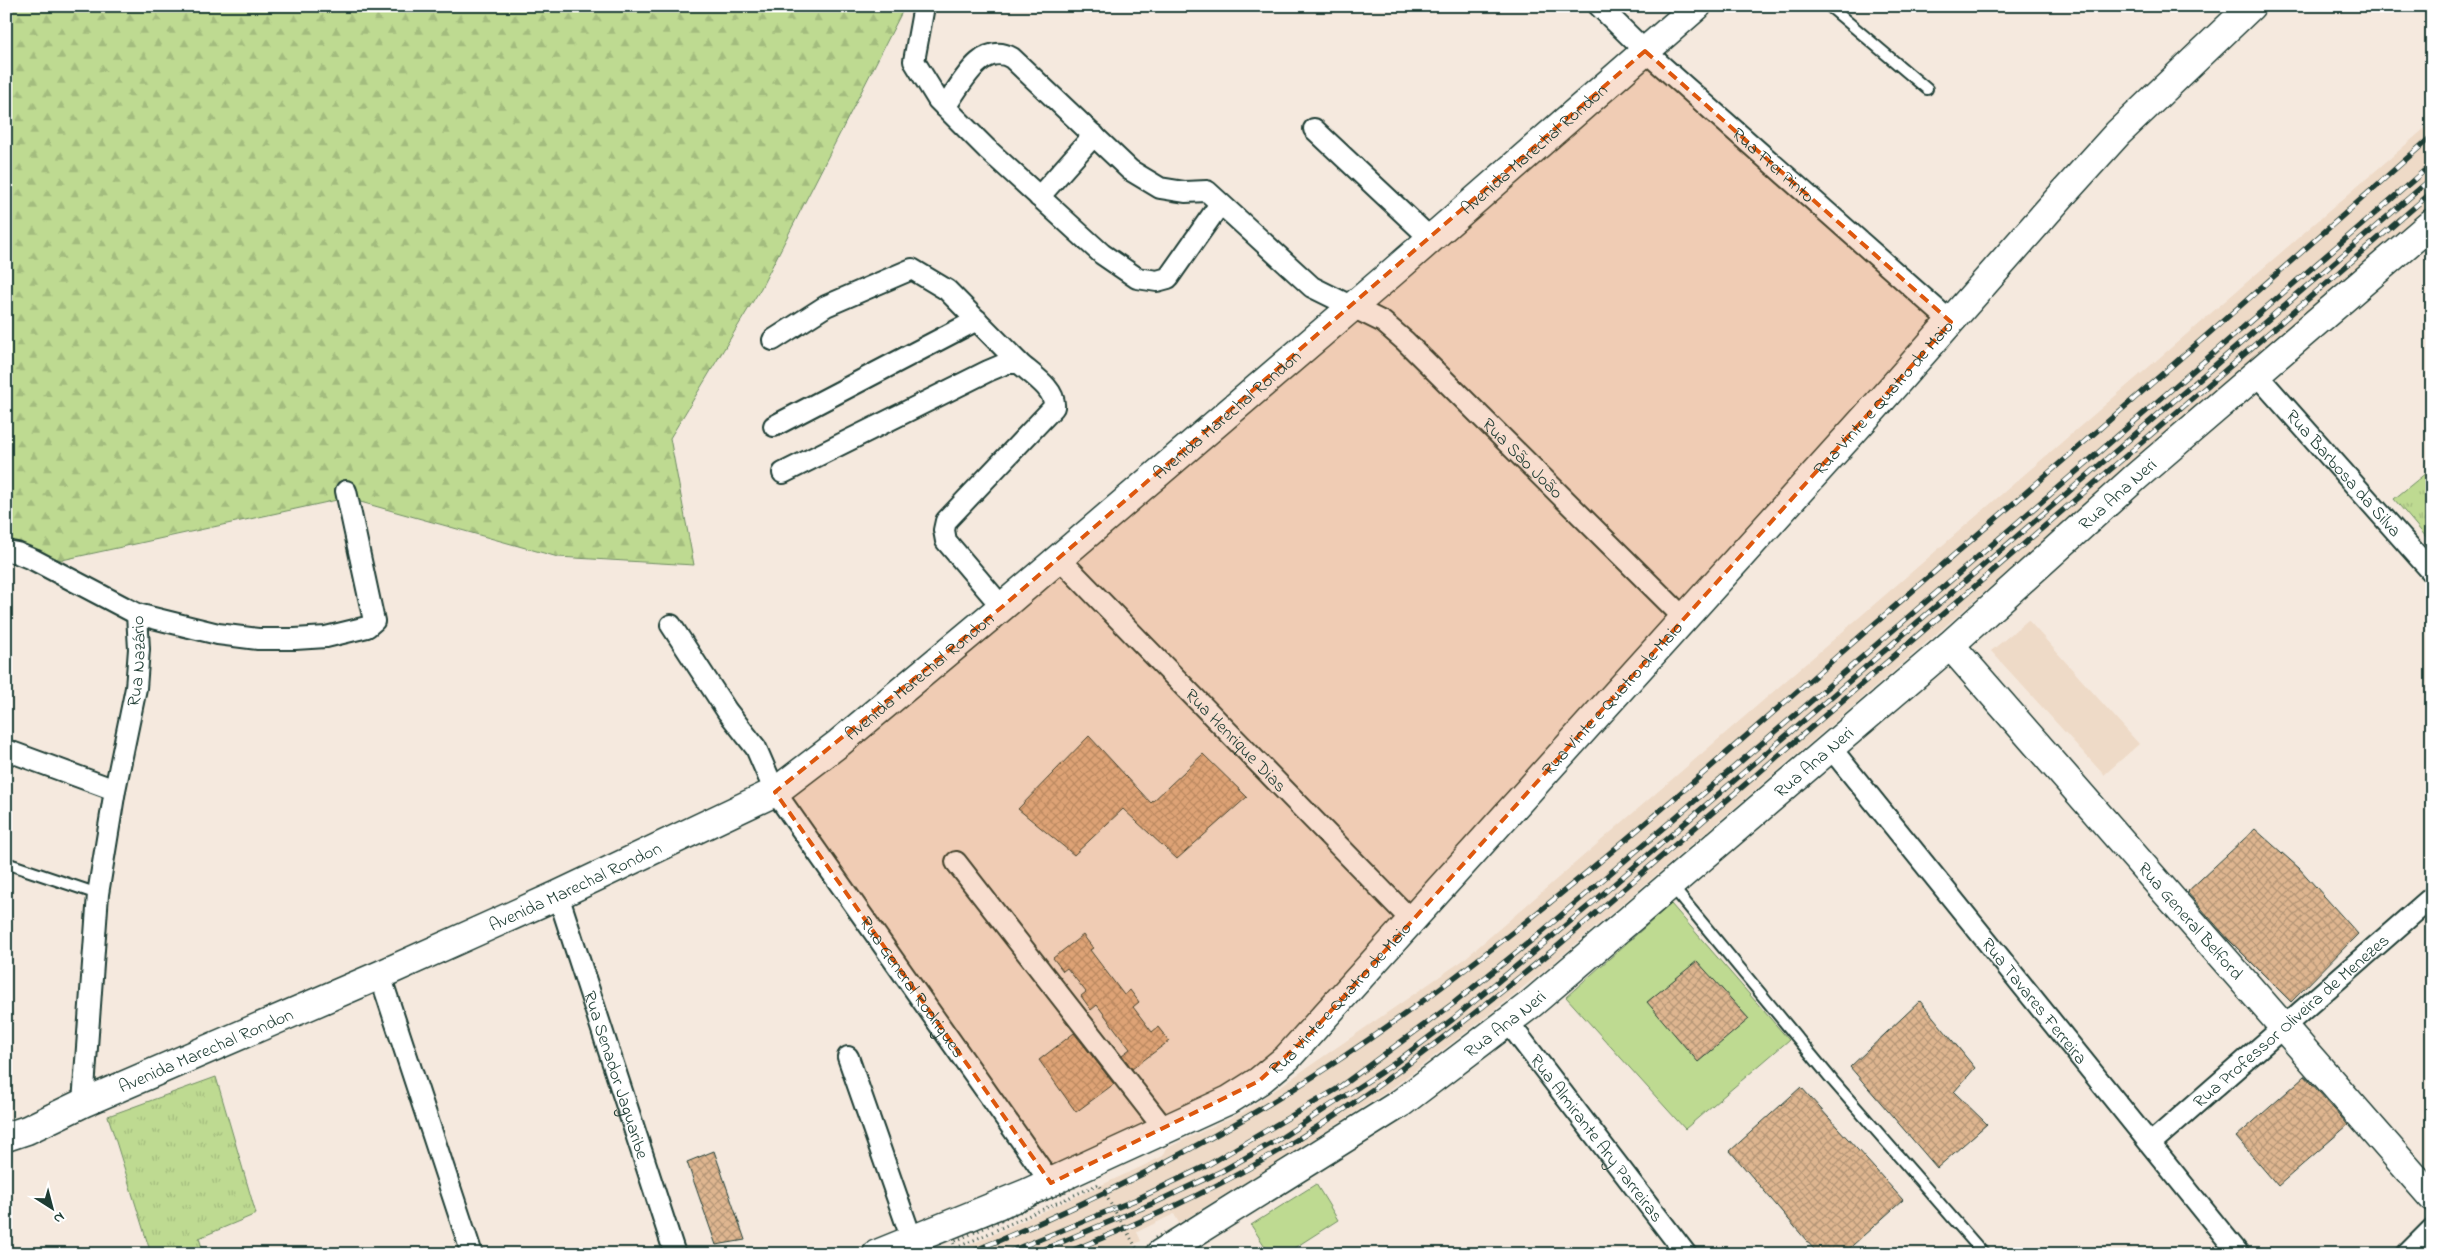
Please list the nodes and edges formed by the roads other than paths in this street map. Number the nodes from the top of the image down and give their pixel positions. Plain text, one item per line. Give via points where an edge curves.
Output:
1 (924, 6) edge
2 (1599, 6) edge
3 (1697, 6) edge
4 (1829, 6) edge
5 (2248, 7) edge
6 (1646, 51) junction
7 (1927, 89) dead end
8 (946, 108) junction
9 (1314, 129) dead end
10 (1094, 135) junction
11 (1039, 196) junction
12 (1220, 204) junction
13 (2432, 223) edge
14 (1431, 239) junction
15 (1353, 306) junction
16 (977, 320) junction
17 (1951, 322) junction
18 (773, 340) dead end
19 (1020, 362) junction
20 (2257, 375) junction
21 (774, 426) dead end
22 (783, 473) dead end
23 (346, 491) dead end
24 (6, 551) edge
25 (1059, 558) junction
26 (2432, 572) edge
27 (1002, 607) junction
28 (136, 614) junction
29 (1685, 619) junction
30 (671, 626) dead end
31 (1950, 645) junction
32 (1830, 748) junction
33 (6, 750) edge
34 (115, 790) junction
35 (775, 792) junction
36 (956, 862) dead end
37 (6, 863) edge
38 (1671, 884) junction
39 (98, 894) junction
40 (558, 895) junction
41 (2432, 897) edge
42 (1412, 921) junction
43 (380, 975) junction
44 (1508, 1022) junction
45 (2284, 1028) junction
46 (848, 1057) dead end
47 (83, 1103) junction
48 (1165, 1130) junction
49 (6, 1137) edge
50 (2151, 1143) junction
51 (1063, 1185) junction
52 (2432, 1197) edge
53 (2432, 1229) edge
54 (912, 1240) junction
55 (1161, 1241) edge
56 (472, 1254) edge
57 (676, 1254) edge
58 (877, 1254) edge
59 (1686, 1254) edge
60 (1984, 1254) edge
61 (2239, 1254) edge
62 (2407, 1254) edge

1 - 8 street via 914,60
2 - 6 street, Rua Frei Pinto
3 - 6 main road, Avenida Marechal Rondon
4 - 7 lane
5 - 17 main road, Rua Vinte e Quatro de Maio via 2118,133
6 - 14 main road, Avenida Marechal Rondon
6 - 17 street, Rua Frei Pinto
8 - 10 street, Rua São João via 977,62 992,54 1003,53
8 - 11 street
9 - 14 street
10 - 11 street
10 - 12 street, Rua São João via 1130,170 1160,188 1207,192
11 - 12 street via 1102,254 1137,278 1157,281 1168,278
12 - 15 street, Rua São João via 1312,287
13 - 20 main road, Rua Ana Neri
14 - 15 main road, Avenida Marechal Rondon
15 - 25 main road, Avenida Marechal Rondon
15 - 29 street, Rua São João via 1383,322 1405,340
16 - 18 street via 946,290 912,269 826,306
16 - 19 street
16 - 21 street
17 - 29 main road, Rua Vinte e Quatro de Maio
19 - 22 street via 1007,363 988,371
19 - 27 street via 1049,391 1055,399 1054,407 946,521 944,530 946,541
20 - 26 street, Rua Barbosa da Silva
20 - 31 main road, Rua Ana Neri via 2138,476
23 - 28 street via 375,618 372,624 326,637 258,639 218,634
24 - 28 street, Rua Nazário via 34,560
25 - 27 main road, Avenida Marechal Rondon
25 - 42 street, Rua Henrique Dias
27 - 35 main road, Avenida Marechal Rondon
28 - 34 street, Rua Nazário via 139,649 136,688
29 - 42 main road, Rua Vinte e Quatro de Maio
30 - 35 street, Rua General Rodrigues via 726,710 756,748
31 - 32 main road, Rua Ana Neri
31 - 45 main road, Rua General Belford
32 - 38 main road, Rua Ana Neri
32 - 50 street, Rua Tavares Ferreira
33 - 34 street
34 - 39 street, Rua Nazário
35 - 40 main road, Avenida Marechal Rondon
35 - 51 street, Rua General Rodrigues
36 - 48 street
37 - 39 lane
38 - 44 main road, Rua Ana Neri
38 - 60 lane via 1833,1081
39 - 47 street, Rua Nazário
40 - 43 main road, Avenida Marechal Rondon
40 - 57 street, Rua Senador Jaguaribe
41 - 45 street, Rua Professor Oliveira de Menezes
42 - 48 main road, Rua Vinte e Quatro de Maio via 1287,1058 1229,1100
43 - 47 main road, Avenida Marechal Rondon
43 - 56 street
44 - 55 main road, Rua Ana Neri via 1401,1102
44 - 59 street, Rua Almirante Ary Parreiras
45 - 50 street, Rua Professor Oliveira de Menezes
45 - 52 main road, Rua General Belford
46 - 54 street
47 - 49 main road, Avenida Marechal Rondon
48 - 51 main road, Rua Vinte e Quatro de Maio
50 - 61 street, Rua Tavares Ferreira
51 - 54 main road, Rua Vinte e Quatro de Maio
53 - 62 street
54 - 58 main road, Rua Vinte e Quatro de Maio

